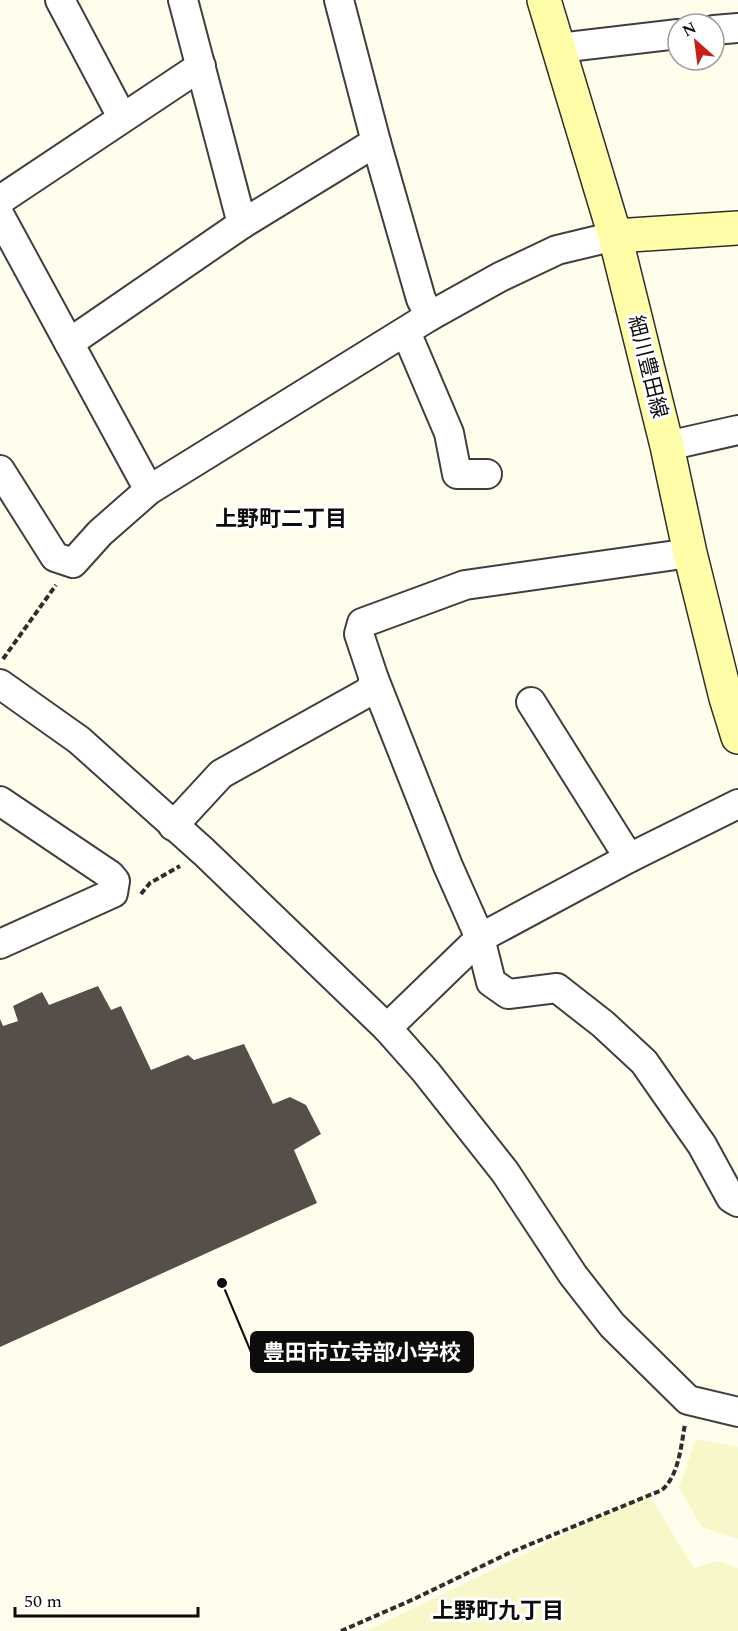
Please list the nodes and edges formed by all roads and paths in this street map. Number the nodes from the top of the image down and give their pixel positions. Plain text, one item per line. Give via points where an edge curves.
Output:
1 (60, 0) edge
2 (183, 0) edge
3 (339, 0) edge
4 (544, 0) edge
5 (666, 35) edge
6 (559, 48) junction
7 (201, 66) junction
8 (122, 117) junction
9 (376, 142) junction
10 (0, 200) edge
11 (0, 216) edge
12 (242, 224) junction
13 (738, 228) edge
14 (615, 236) junction
15 (430, 316) junction
16 (405, 332) junction
17 (69, 343) junction
18 (738, 430) edge
19 (667, 446) junction
20 (0, 470) edge
21 (487, 474) dead end
22 (148, 490) junction
23 (690, 553) junction
24 (73, 563) junction
25 (0, 666) edge
26 (374, 679) junction
27 (0, 684) edge
28 (732, 696) edge
29 (531, 702) dead end
30 (738, 737) edge
31 (0, 801) edge
32 (738, 804) edge
33 (173, 826) junction
34 (204, 852) junction
35 (629, 858) junction
36 (139, 897) dead end
37 (480, 938) junction
38 (0, 944) edge
39 (387, 1028) junction
40 (738, 1202) edge
41 (688, 1400) junction
42 (738, 1412) edge
43 (341, 1631) edge

1 - 8 street
2 - 7 street
3 - 9 street
4 - 6 main road, 細川豊田線
5 - 6 street
6 - 14 main road, 細川豊田線
7 - 8 street
7 - 12 street
8 - 10 street
9 - 12 street
9 - 15 street via 421,298
11 - 17 street
12 - 17 street
13 - 14 main road
14 - 15 street via 557,250
14 - 19 main road, 細川豊田線
15 - 16 street
16 - 21 street via 449,433 457,474
16 - 22 street
17 - 22 street
18 - 19 street
19 - 23 main road, 細川豊田線
20 - 24 street via 55,557
22 - 24 street
23 - 26 street via 465,585 362,623 359,634
23 - 28 main road, 細川豊田線
24 - 25 path via 4,654
26 - 33 street via 370,691 221,774
26 - 37 street
27 - 33 street via 79,740
28 - 30 main road, 細川豊田線
29 - 35 street
31 - 38 street via 115,881 113,893
32 - 35 street
33 - 34 street
34 - 36 path via 150,883
34 - 39 street
35 - 37 street
37 - 39 street
37 - 40 street via 491,982 508,994 557,988 644,1062 702,1145 730,1198
39 - 41 street via 505,1172 573,1275 612,1325
41 - 42 street
41 - 43 path via 680,1455 668,1485 662,1490 509,1553

